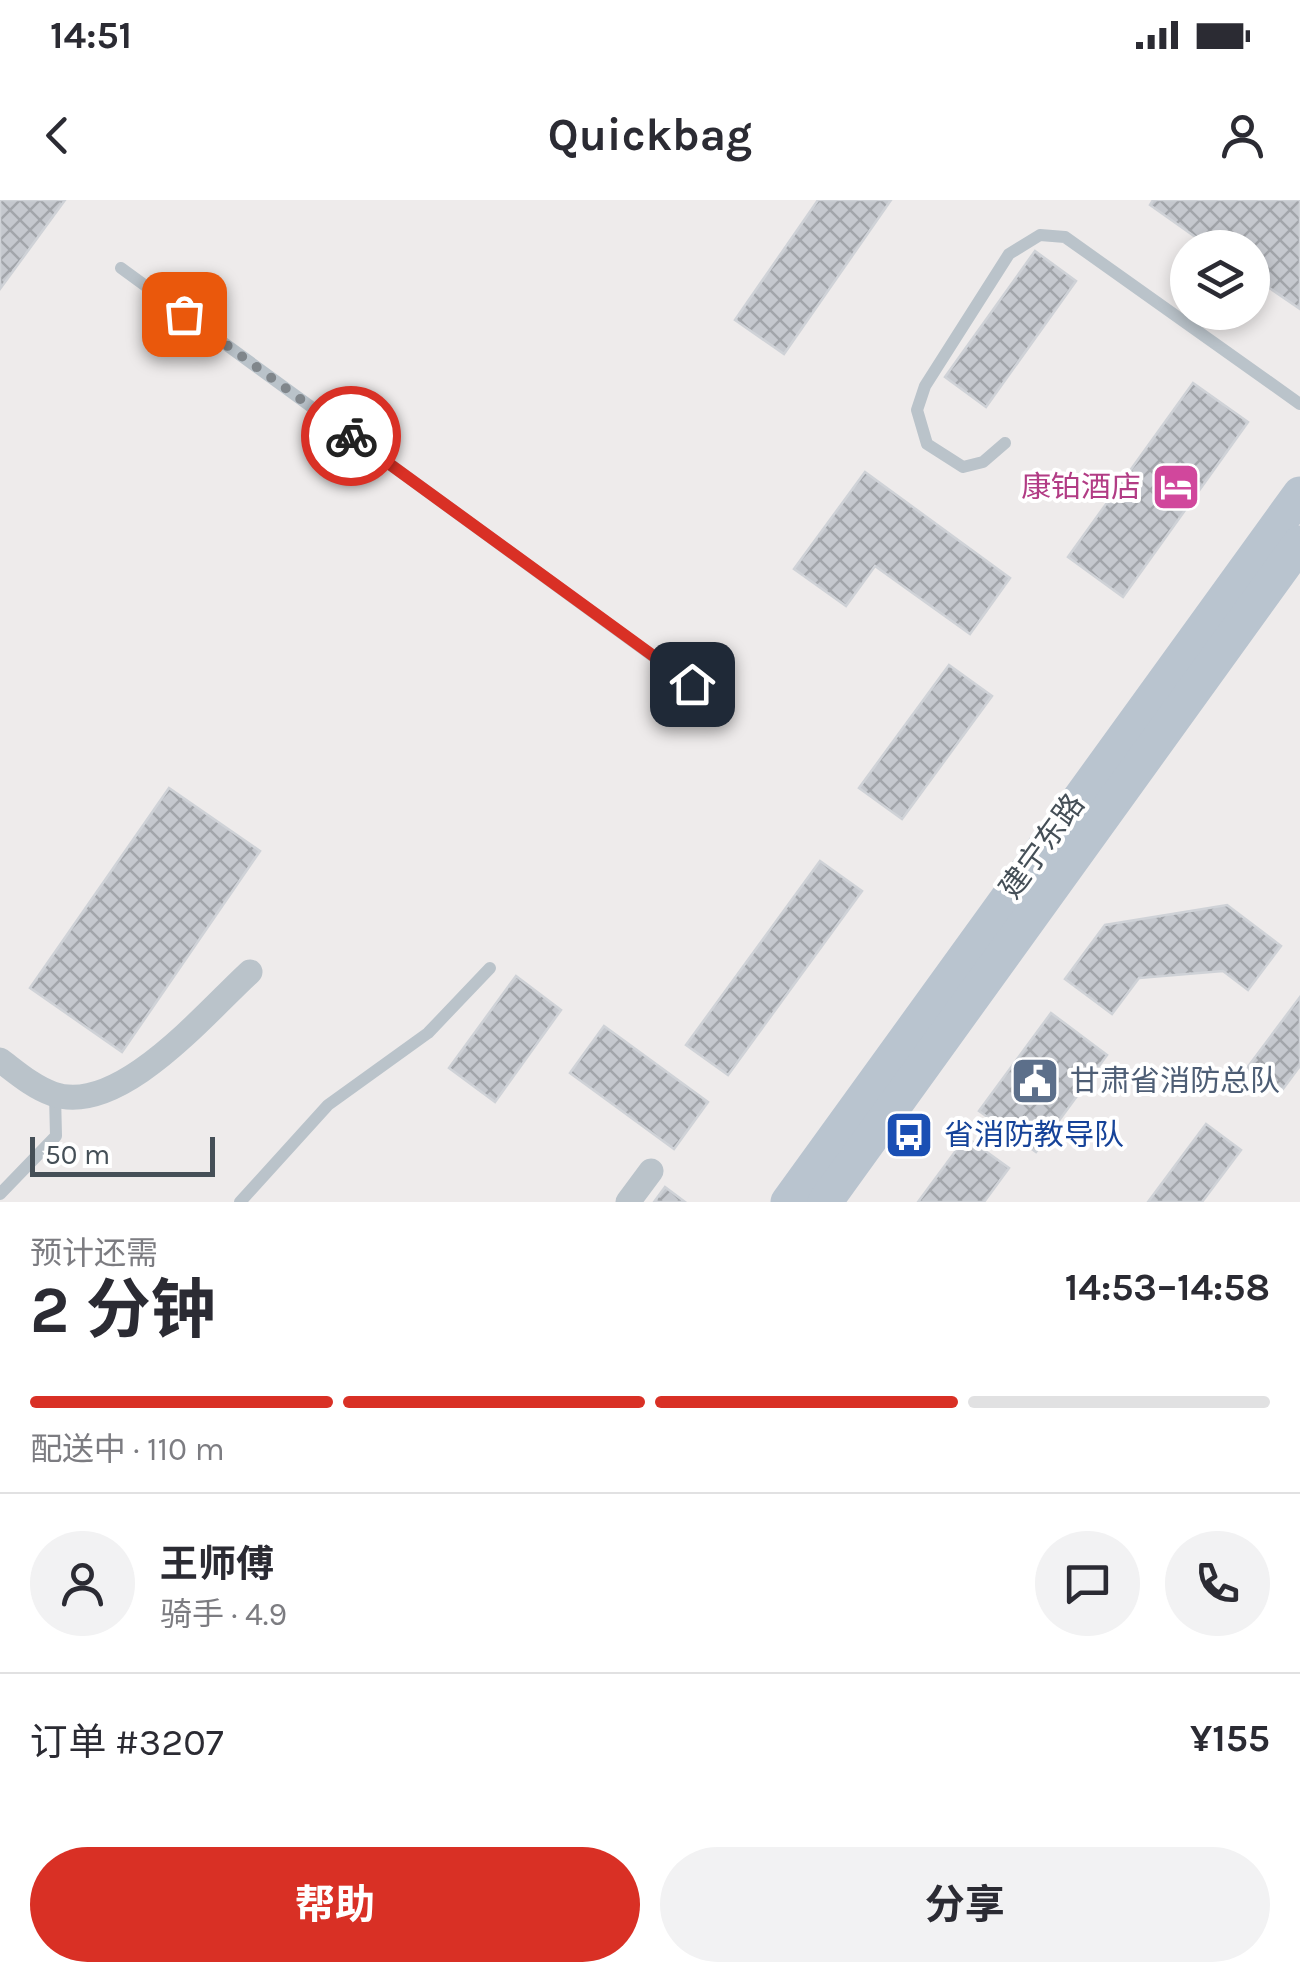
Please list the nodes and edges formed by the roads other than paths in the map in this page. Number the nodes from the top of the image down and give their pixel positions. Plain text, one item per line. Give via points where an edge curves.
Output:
1 (121, 268) dead end
2 (1300, 404) edge
3 (1005, 444) dead end
4 (1300, 494) edge
5 (1300, 543) edge
6 (692, 684) dead end
7 (490, 968) dead end
8 (250, 972) dead end
9 (2, 1065) edge
10 (55, 1095) junction
11 (651, 1171) dead end
12 (0, 1194) edge
13 (240, 1202) edge
14 (628, 1202) edge
15 (788, 1202) edge
16 (825, 1202) edge

1 - 6 lane
2 - 3 lane via 1065,237 1040,235 1009,254 925,386 917,410 927,444 962,467 984,462
4 - 15 main road, 建宁东路
5 - 16 main road, 建宁东路
7 - 13 lane via 428,1033 328,1106
8 - 10 street via 112,1090
9 - 10 street
10 - 12 lane via 56,1136
11 - 14 street

